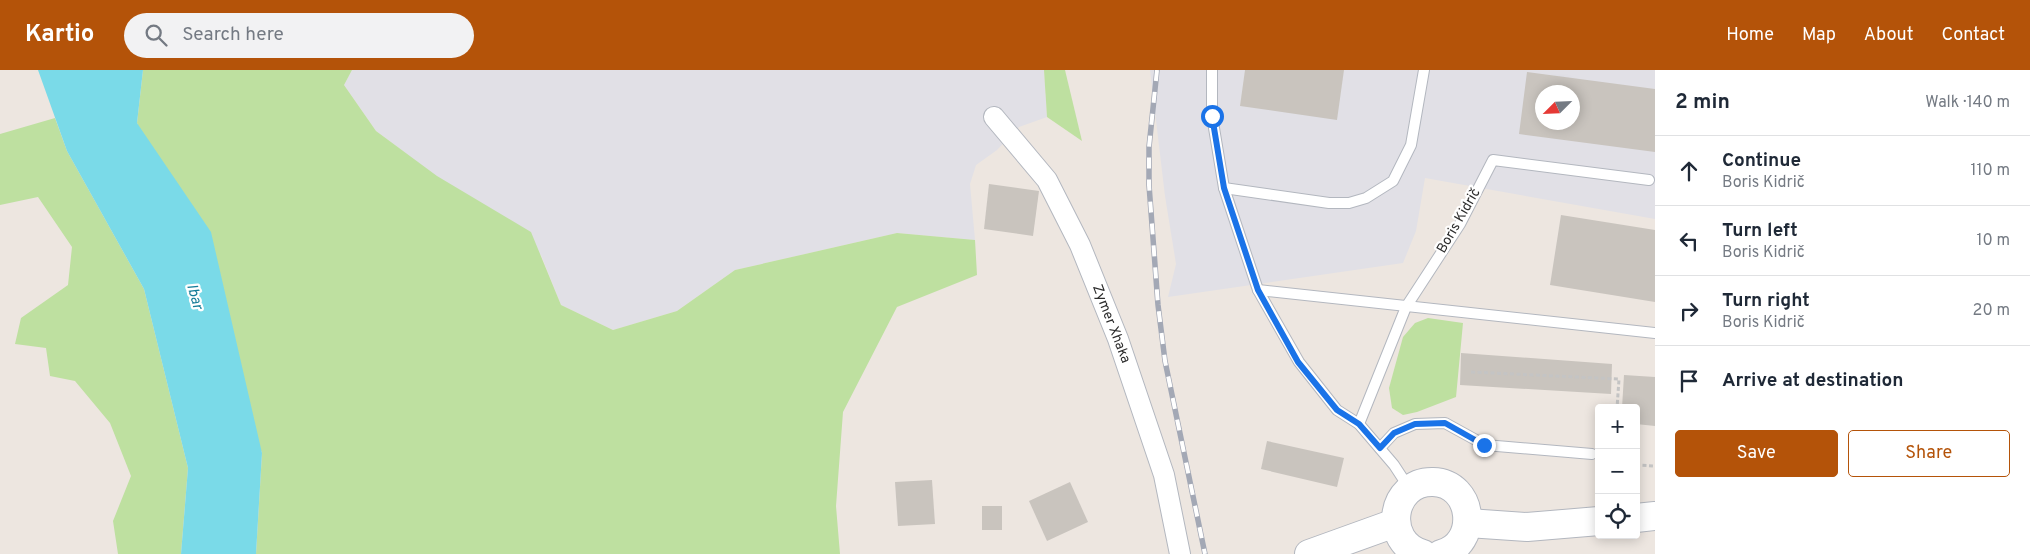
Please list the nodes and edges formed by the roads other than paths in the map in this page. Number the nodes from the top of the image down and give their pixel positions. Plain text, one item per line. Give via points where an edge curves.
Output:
1 (1212, 70) edge
2 (1424, 70) edge
3 (994, 117) dead end
4 (1649, 180) dead end
5 (1224, 188) junction
6 (1258, 290) junction
7 (1406, 307) junction
8 (1655, 333) edge
9 (1359, 424) junction
10 (1380, 448) junction
11 (1592, 454) dead end
12 (1409, 489) junction
13 (1655, 516) edge
14 (1640, 518) edge
15 (1595, 521) edge
16 (1395, 523) junction
17 (1468, 523) junction
18 (1180, 554) edge
19 (1309, 554) edge
20 (1423, 554) edge
21 (1443, 554) edge

1 - 5 lane via 1212,116
2 - 5 lane via 1411,145 1393,181 1366,198 1349,204 1329,203
3 - 18 street, Zymer Xhaka via 1047,180 1080,246 1118,339 1164,475
4 - 7 lane, Boris Kidrič via 1493,160 1460,224
5 - 6 lane
6 - 7 lane
6 - 9 lane via 1298,362 1337,410
7 - 8 lane
7 - 9 lane, Boris Kidrič
9 - 10 lane
10 - 11 lane via 1394,433 1415,424 1445,423 1484,445
10 - 12 lane
12 - 16 main road via 1400,498
12 - 17 main road via 1433,482 1452,488 1465,504
13 - 14 main road
15 - 17 main road via 1527,527
16 - 19 main road
16 - 20 main road via 1402,540
17 - 21 main road via 1460,542

